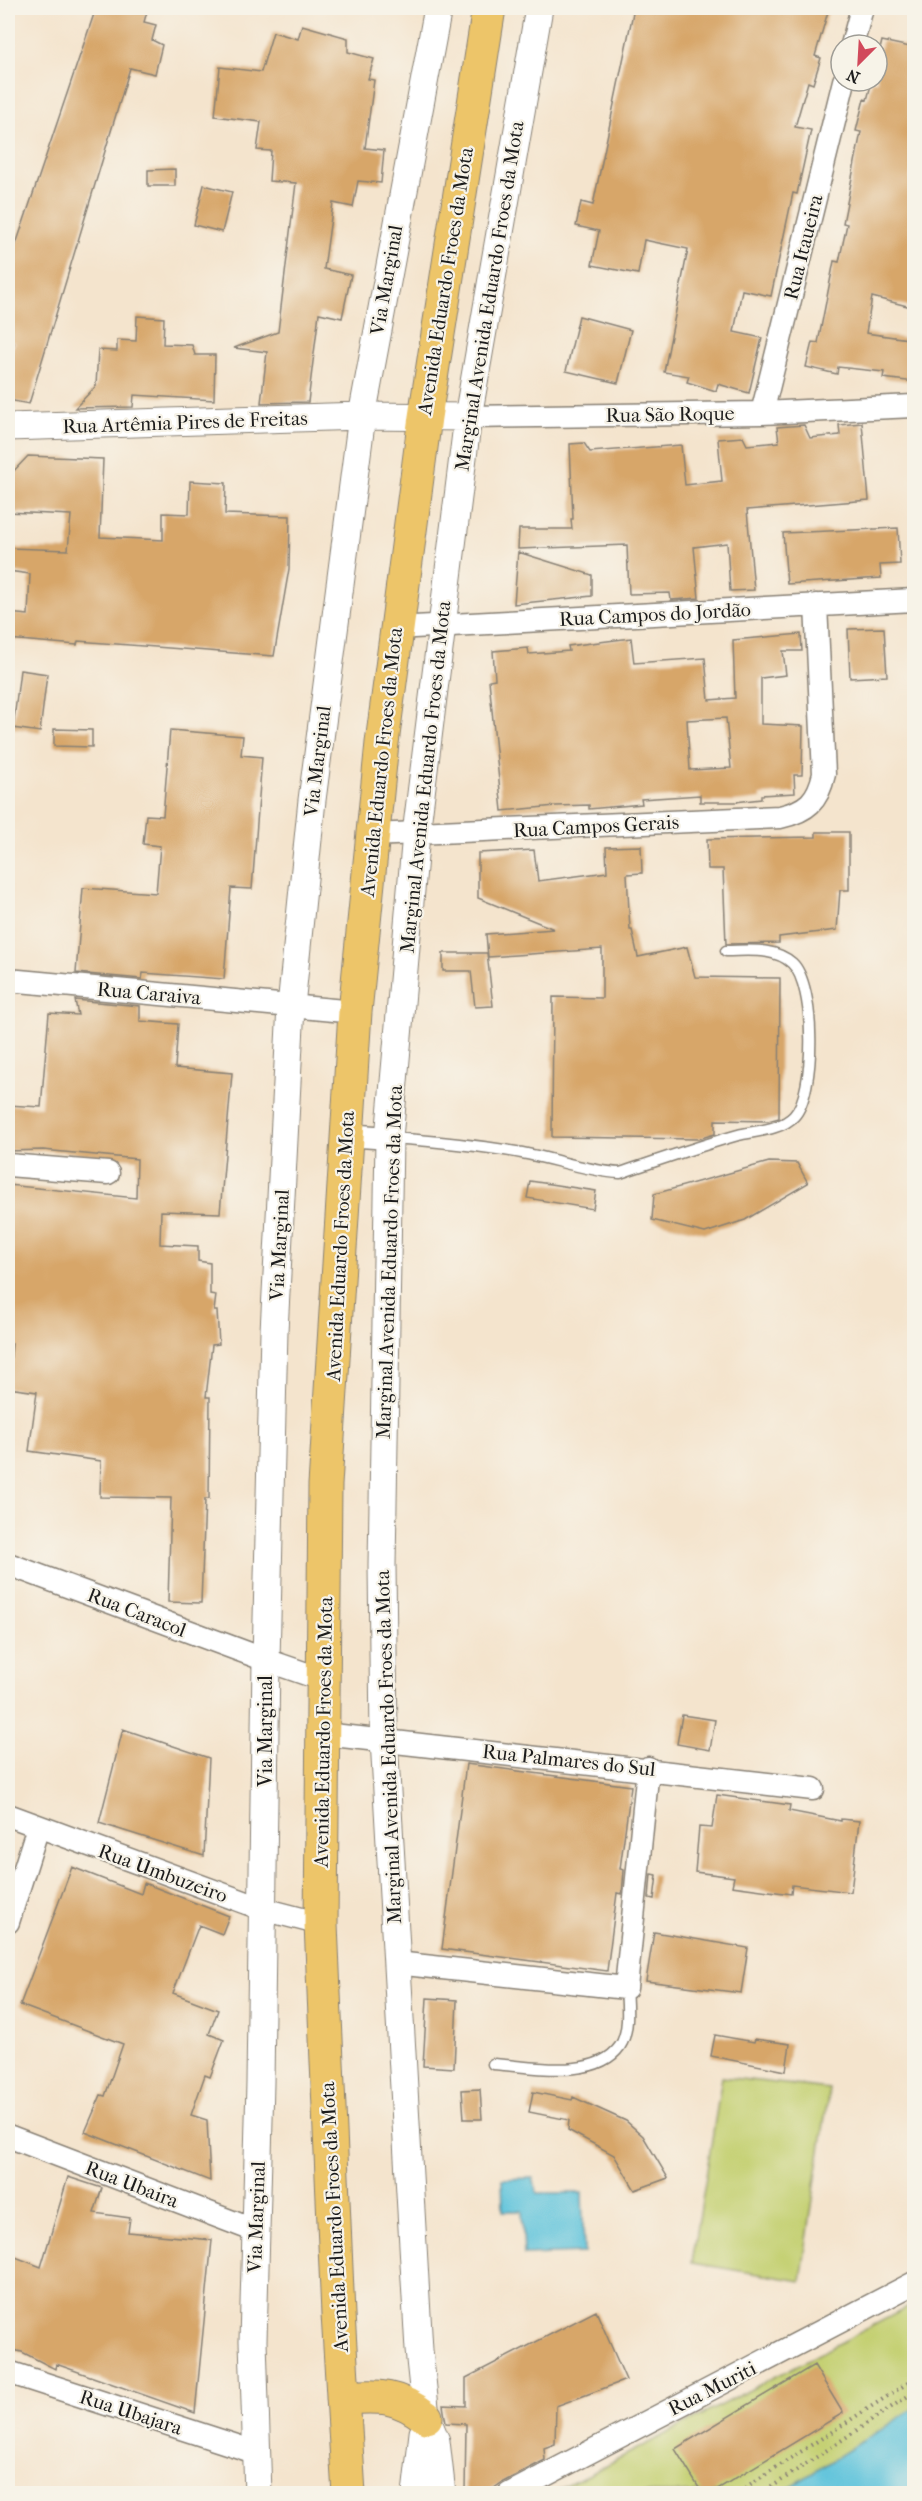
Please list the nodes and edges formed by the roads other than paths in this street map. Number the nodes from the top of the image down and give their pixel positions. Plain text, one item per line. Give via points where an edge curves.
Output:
1 (438, 8) edge
2 (489, 8) edge
3 (539, 8) edge
4 (862, 8) edge
5 (855, 33) edge
6 (840, 93) edge
7 (915, 406) edge
8 (762, 413) junction
9 (362, 416) junction
10 (425, 417) junction
11 (468, 417) junction
12 (8, 427) edge
13 (915, 600) edge
14 (816, 604) junction
15 (440, 626) junction
16 (395, 628) junction
17 (416, 834) junction
18 (372, 836) junction
19 (726, 951) dead end
20 (8, 980) edge
21 (291, 1006) junction
22 (355, 1012) junction
23 (346, 1135) junction
24 (389, 1138) junction
25 (8, 1165) edge
26 (108, 1173) dead end
27 (8, 1564) edge
28 (266, 1660) junction
29 (324, 1680) junction
30 (324, 1734) junction
31 (384, 1739) junction
32 (648, 1768) junction
33 (813, 1789) dead end
34 (8, 1815) edge
35 (38, 1827) junction
36 (263, 1909) junction
37 (8, 1922) edge
38 (321, 1924) junction
39 (396, 1963) junction
40 (626, 1988) junction
41 (493, 2064) dead end
42 (8, 2136) edge
43 (256, 2231) junction
44 (915, 2283) edge
45 (8, 2372) edge
46 (343, 2398) junction
47 (426, 2417) junction
48 (255, 2452) junction
49 (343, 2484) edge
50 (258, 2493) edge
51 (416, 2493) edge
52 (442, 2493) edge
53 (509, 2493) edge

1 - 9 street, Via Marginal
2 - 10 highway, Avenida Eduardo Froes da Mota
3 - 11 street, Marginal Avenida Eduardo Froes da Mota
4 - 5 street
6 - 8 street, Rua Itaueira
7 - 8 street, Rua São Roque
8 - 11 street, Rua São Roque
9 - 10 street, Rua Artêmia Pires de Freitas
9 - 12 street, Rua Artêmia Pires de Freitas
9 - 21 street, Via Marginal via 312,800
10 - 11 street, Rua São Roque
10 - 16 highway, Avenida Eduardo Froes da Mota
11 - 15 street, Marginal Avenida Eduardo Froes da Mota
13 - 14 street, Rua Campos do Jordão
14 - 15 street, Rua Campos do Jordão
14 - 17 street, Rua Campos Gerais via 824,760 821,786 807,809 780,817
15 - 16 street, Rua Campos do Jordão
15 - 17 street, Marginal Avenida Eduardo Froes da Mota
16 - 18 highway, Avenida Eduardo Froes da Mota
17 - 18 street, Rua Campos Gerais
17 - 24 street, Marginal Avenida Eduardo Froes da Mota
18 - 22 highway, Avenida Eduardo Froes da Mota
19 - 24 lane via 772,951 793,963 808,998 809,1072 801,1105 793,1118 620,1173 457,1143
20 - 21 street, Rua Caraiva
21 - 22 street, Rua Caraiva
21 - 28 street, Via Marginal via 274,1331
22 - 23 highway, Avenida Eduardo Froes da Mota
23 - 24 street
23 - 29 highway, Avenida Eduardo Froes da Mota via 325,1485
24 - 31 street, Marginal Avenida Eduardo Froes da Mota via 382,1565
25 - 26 street
27 - 28 street, Rua Caracol
28 - 29 street, Rua Caracol
28 - 36 street, Via Marginal
29 - 30 highway, Avenida Eduardo Froes da Mota
30 - 31 street, Rua Palmares do Sul
30 - 38 highway, Avenida Eduardo Froes da Mota
31 - 32 street, Rua Palmares do Sul
31 - 39 street, Marginal Avenida Eduardo Froes da Mota
32 - 33 street, Rua Palmares do Sul
32 - 40 street
34 - 35 street, Rua Umbuzeiro
35 - 36 street, Rua Umbuzeiro
35 - 37 street
36 - 38 street, Rua Umbuzeiro
36 - 43 street, Via Marginal
38 - 46 highway, Avenida Eduardo Froes da Mota
39 - 40 street
39 - 47 street, Marginal Avenida Eduardo Froes da Mota
40 - 41 lane via 627,2020 621,2045 607,2060 573,2070
42 - 43 street, Rua Ubaira
43 - 48 street, Via Marginal
44 - 53 street, Rua Muriti
45 - 48 street, Rua Ubajara
46 - 47 highway via 391,2397
46 - 49 highway, Avenida Eduardo Froes da Mota
47 - 51 street, Marginal Avenida Eduardo Froes da Mota
47 - 52 street, Marginal Avenida Eduardo Froes da Mota via 436,2440
48 - 50 street, Via Marginal

